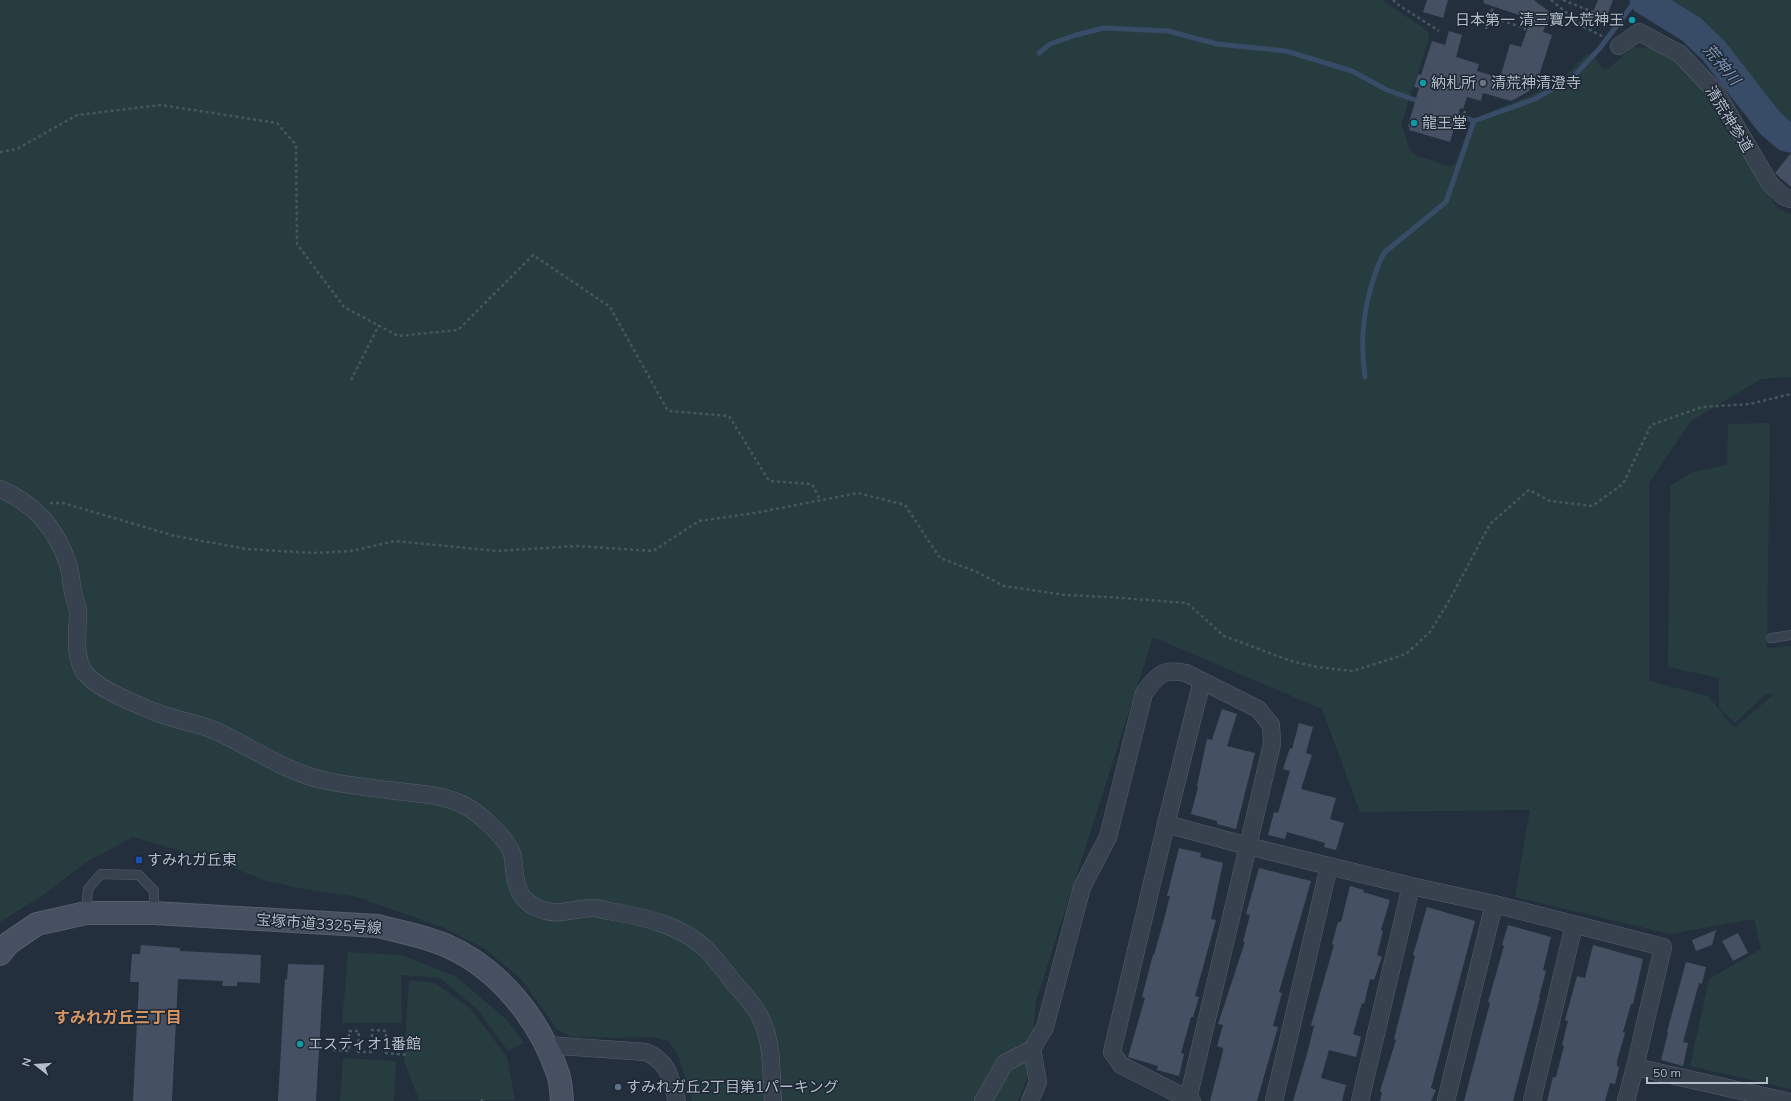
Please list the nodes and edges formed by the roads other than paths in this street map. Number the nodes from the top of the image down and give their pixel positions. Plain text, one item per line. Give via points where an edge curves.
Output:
1 (1619, 46) dead end
2 (1791, 200) edge
3 (0, 488) edge
4 (1791, 635) edge
5 (1771, 638) dead end
6 (1202, 681) junction
7 (1166, 824) junction
8 (1248, 846) junction
9 (1329, 866) junction
10 (1411, 886) junction
11 (1494, 904) junction
12 (86, 913) junction
13 (154, 913) junction
14 (1574, 925) junction
15 (0, 954) edge
16 (546, 1045) junction
17 (1032, 1049) junction
18 (1635, 1067) junction
19 (1190, 1100) edge
20 (562, 1101) edge
21 (677, 1101) edge
22 (773, 1101) edge
23 (983, 1101) edge
24 (1030, 1101) edge
25 (1274, 1101) edge
26 (1360, 1101) edge
27 (1446, 1101) edge
28 (1532, 1101) edge
29 (1626, 1101) edge
30 (1786, 1101) edge

1 - 2 street, 清荒神参道 via 1639,32 1680,54 1716,92 1770,184
3 - 22 street via 44,517 58,542 68,566 78,609 78,654 80,666 87,676 116,695 159,713 214,730 288,768 308,775 326,781 429,794 464,806 480,816 510,848 520,895 544,911 556,913 594,908 652,919 672,926 706,949 761,1017 768,1043
4 - 5 lane
6 - 7 street
6 - 8 street via 1258,709 1271,725 1272,744
6 - 17 street via 1174,670 1158,675 1144,692 1108,836 1082,887 1045,1027
7 - 8 street
7 - 19 street via 1112,1052 1121,1065
8 - 9 street
8 - 19 street
9 - 10 street
9 - 25 street
10 - 11 street
10 - 26 street
11 - 14 street
11 - 27 street
12 - 13 street, 宝塚市道3325号線
12 - 13 lane via 88,889 101,874 139,875 154,892
12 - 15 street, 宝塚市道3325号線 via 37,924 9,944
13 - 16 street, 宝塚市道3325号線 via 378,926 439,943 470,959 513,995 528,1014
14 - 18 street via 1663,947
14 - 28 street
16 - 20 street, 宝塚市道3325号線 via 558,1075
16 - 21 street via 646,1052 657,1057 668,1071
17 - 23 street via 1006,1063
17 - 24 street via 1038,1082
18 - 29 street
18 - 30 street

